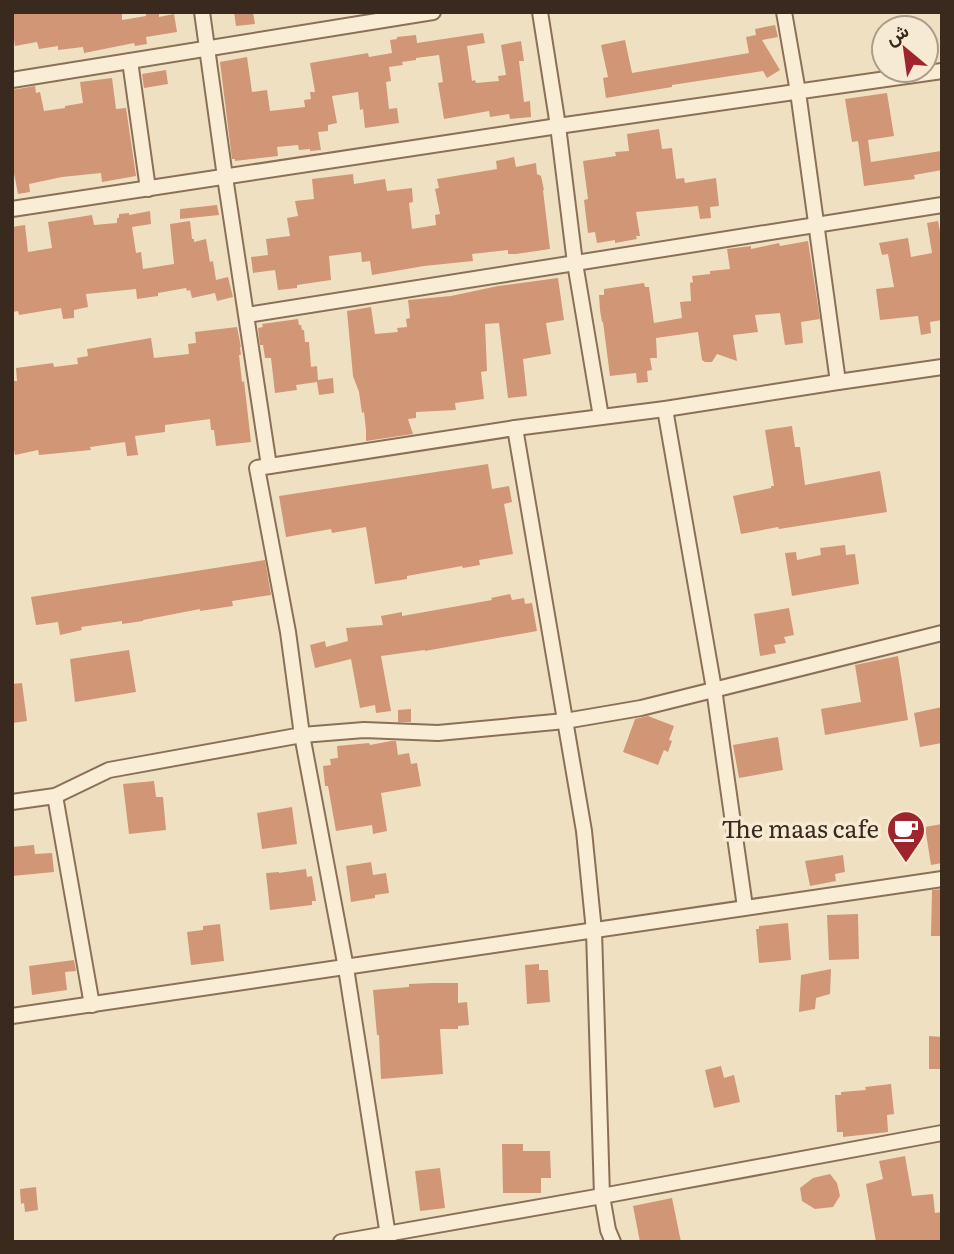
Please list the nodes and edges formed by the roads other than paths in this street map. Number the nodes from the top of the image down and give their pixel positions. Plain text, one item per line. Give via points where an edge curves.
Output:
1 (202, 12) edge
2 (433, 12) edge
3 (540, 12) edge
4 (784, 12) edge
5 (207, 49) junction
6 (130, 61) junction
7 (942, 71) edge
8 (12, 80) edge
9 (798, 92) junction
10 (558, 126) junction
11 (225, 177) junction
12 (148, 189) junction
13 (942, 205) edge
14 (12, 209) edge
15 (817, 224) junction
16 (575, 263) junction
17 (247, 315) junction
18 (942, 367) edge
19 (838, 382) junction
20 (665, 409) junction
21 (601, 417) junction
22 (515, 429) junction
23 (270, 466) junction
24 (942, 633) edge
25 (714, 689) junction
26 (565, 721) junction
27 (302, 735) junction
28 (55, 796) junction
29 (12, 802) edge
30 (942, 878) edge
31 (745, 908) junction
32 (594, 931) junction
33 (345, 968) junction
34 (92, 1005) junction
35 (12, 1016) edge
36 (942, 1133) edge
37 (602, 1196) junction
38 (388, 1237) edge
39 (341, 1242) edge
40 (613, 1242) edge

1 - 5 street
2 - 5 street
3 - 10 street
4 - 9 street
5 - 6 street
5 - 11 street
6 - 8 street
6 - 12 street
7 - 9 street
9 - 10 street
9 - 15 street
10 - 11 street
10 - 16 street
11 - 12 street
11 - 17 street
12 - 14 street
13 - 15 street
15 - 16 street
15 - 19 street
16 - 17 street
16 - 21 street
17 - 23 street
18 - 19 street
19 - 20 street
20 - 21 street
20 - 25 street
21 - 22 street
22 - 23 street
22 - 26 street
23 - 27 street via 257,468
24 - 25 street
25 - 26 street
25 - 31 street
26 - 27 street via 438,733 364,730
26 - 32 street via 584,831
27 - 28 street via 109,770
27 - 33 street
28 - 29 street
28 - 34 street
30 - 31 street
31 - 32 street
32 - 33 street
32 - 37 street
33 - 34 street
33 - 38 street
34 - 35 street
36 - 37 street
37 - 38 street
37 - 40 street
38 - 39 street

